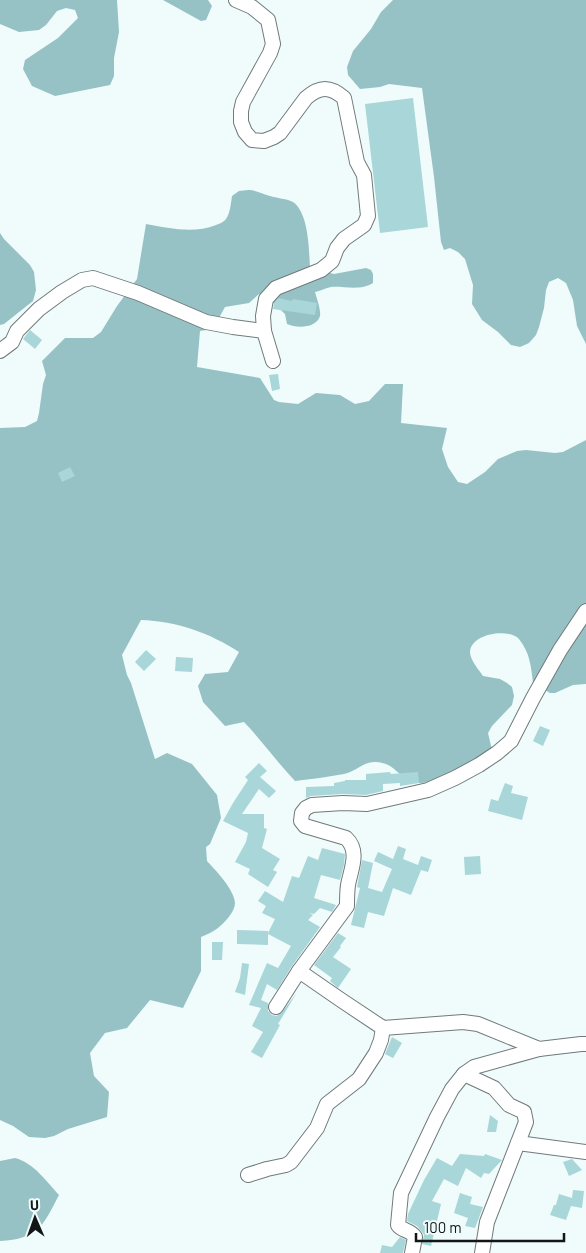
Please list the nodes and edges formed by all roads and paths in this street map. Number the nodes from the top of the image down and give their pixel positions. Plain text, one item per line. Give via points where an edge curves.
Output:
1 (236, 0) edge
2 (264, 331) junction
3 (0, 351) edge
4 (273, 361) dead end
5 (586, 611) edge
6 (299, 972) junction
7 (276, 1007) dead end
8 (383, 1028) junction
9 (586, 1044) edge
10 (539, 1049) junction
11 (464, 1074) junction
12 (518, 1143) junction
13 (586, 1152) edge
14 (248, 1175) dead end
15 (412, 1253) edge
16 (482, 1253) edge

1 - 2 street via 252,7 268,20 273,44 243,102 241,122 245,132 252,140 264,141 274,137 311,94 326,88 337,91 344,98 357,162 364,174 368,216 364,225 344,239 332,261 321,270 276,288 266,299
2 - 3 street via 206,322 93,278 82,280 39,309 12,342
2 - 4 street
5 - 6 street via 560,650 511,741 497,753 428,790 368,804 312,805 302,813 301,820 305,826 350,842 353,864 347,888 347,906
6 - 7 street
6 - 8 street
8 - 10 street via 471,1023
8 - 14 street via 376,1053 359,1079 328,1104 317,1128 291,1162
9 - 10 street
10 - 11 street via 474,1067
11 - 12 street via 494,1088 509,1105 524,1112 526,1122
11 - 15 street via 448,1096 401,1193 397,1221 400,1228 415,1237
12 - 13 street
12 - 16 street via 487,1222

